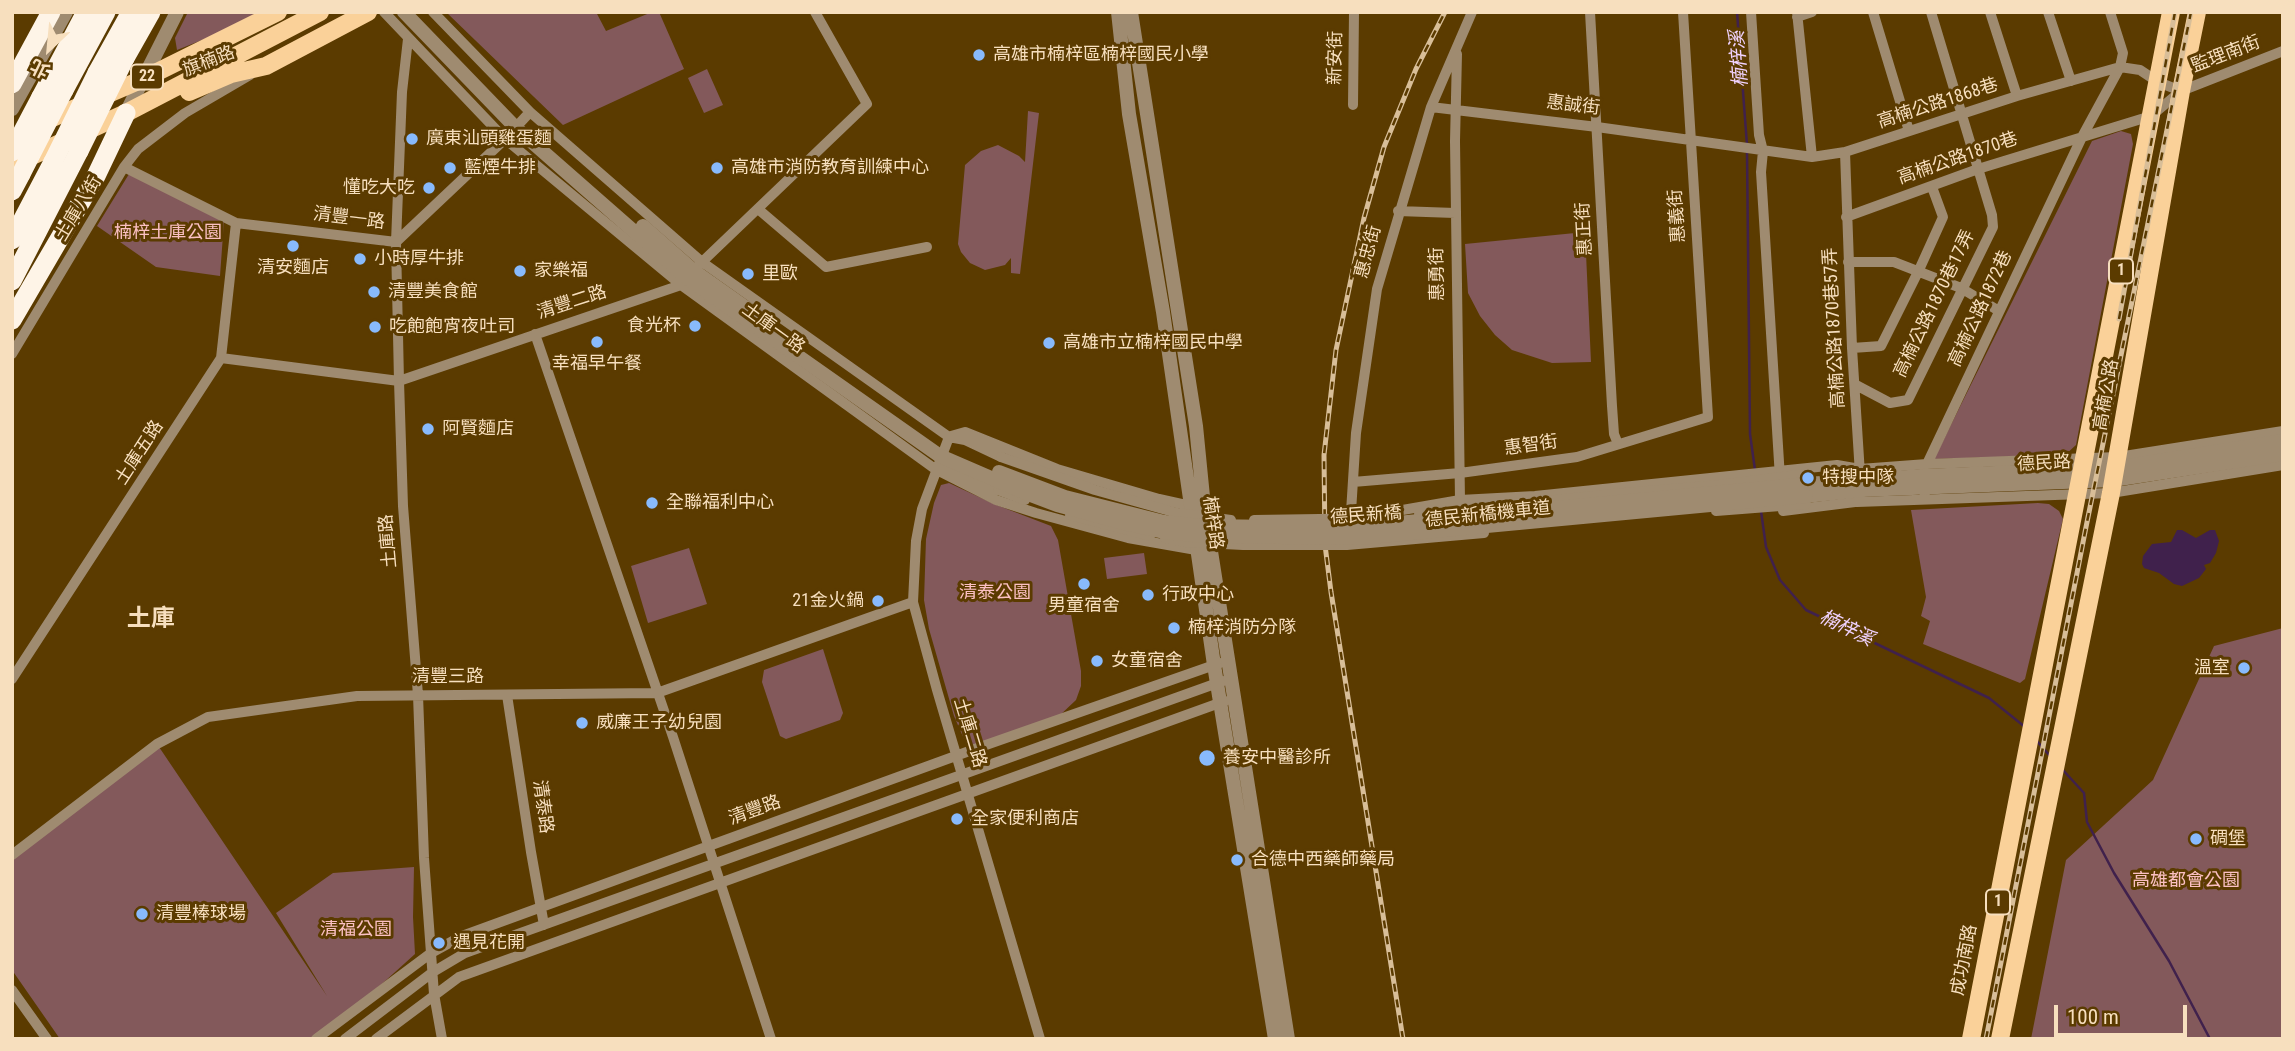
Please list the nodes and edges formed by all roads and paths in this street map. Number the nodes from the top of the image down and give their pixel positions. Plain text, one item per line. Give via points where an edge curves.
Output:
1 (51, 12) edge
2 (66, 12) edge
3 (86, 12) edge
4 (106, 12) edge
5 (131, 12) edge
6 (151, 12) edge
7 (177, 12) edge
8 (320, 12) edge
9 (369, 12) edge
10 (384, 12) edge
11 (404, 12) edge
12 (414, 12) edge
13 (433, 12) edge
14 (815, 12) edge
15 (1118, 12) edge
16 (1131, 12) edge
17 (1354, 12) edge
18 (1472, 12) edge
19 (1590, 12) edge
20 (1683, 12) edge
21 (1751, 12) edge
22 (1812, 12) edge
23 (1873, 12) edge
24 (1931, 12) edge
25 (1990, 12) edge
26 (2048, 12) edge
27 (2110, 12) edge
28 (2171, 12) edge
29 (2197, 12) edge
30 (270, 13) edge
31 (1797, 14) edge
32 (408, 39) junction
33 (1457, 48) junction
34 (2283, 51) edge
35 (266, 66) junction
36 (2120, 67) junction
37 (143, 79) junction
38 (2071, 81) junction
39 (2158, 82) junction
40 (12, 84) edge
41 (2181, 91) junction
42 (2017, 96) junction
43 (200, 104) joint
44 (1353, 105) dead end
45 (1431, 107) junction
46 (12, 109) edge
47 (1455, 110) junction
48 (126, 113) junction
49 (1962, 115) junction
50 (2151, 116) junction
51 (523, 121) junction
52 (1597, 127) junction
53 (1909, 131) junction
54 (12, 135) edge
55 (2082, 137) junction
56 (505, 139) junction
57 (1690, 140) junction
58 (1711, 143) joint
59 (1763, 151) junction
60 (12, 152) edge
61 (1845, 152) junction
62 (1812, 157) junction
63 (124, 167) junction
64 (17, 169) edge
65 (1978, 169) junction
66 (1932, 187) junction
67 (12, 191) edge
68 (758, 209) junction
69 (1398, 211) junction
70 (1455, 213) junction
71 (1846, 217) junction
72 (236, 223) junction
73 (12, 240) edge
74 (396, 243) junction
75 (927, 247) dead end
76 (1848, 262) junction
77 (1919, 270) junction
78 (691, 274) junction
79 (12, 281) edge
80 (1961, 288) junction
81 (1999, 312) junction
82 (12, 320) edge
83 (534, 334) junction
84 (1852, 348) junction
85 (12, 354) edge
86 (221, 358) junction
87 (399, 381) junction
88 (1856, 385) junction
89 (1708, 416) joint
90 (2283, 432) edge
91 (2283, 441) edge
92 (1618, 444) junction
93 (942, 452) junction
94 (2283, 454) edge
95 (2283, 465) edge
96 (1775, 471) junction
97 (1460, 473) junction
98 (2114, 474) junction
99 (2081, 476) junction
100 (1353, 482) junction
101 (1859, 482) junction
102 (1925, 482) junction
103 (1806, 489) junction
104 (1460, 500) junction
105 (1197, 507) junction
106 (1197, 550) junction
107 (1212, 552) junction
108 (913, 602) junction
109 (1229, 661) junction
110 (1214, 665) junction
111 (12, 679) edge
112 (1232, 679) junction
113 (1217, 682) junction
114 (657, 693) junction
115 (418, 695) junction
116 (507, 695) junction
117 (1235, 698) junction
118 (1220, 703) junction
119 (957, 756) junction
120 (2024, 766) joint
121 (963, 774) junction
122 (968, 793) junction
123 (708, 846) junction
124 (12, 855) edge
125 (714, 863) junction
126 (720, 882) junction
127 (540, 906) junction
128 (544, 925) junction
129 (431, 953) junction
130 (433, 972) junction
131 (12, 990) edge
132 (434, 994) junction
133 (47, 1039) edge
134 (316, 1039) edge
135 (345, 1039) edge
136 (376, 1039) edge
137 (442, 1039) edge
138 (771, 1039) edge
139 (1040, 1039) edge
140 (1275, 1039) edge
141 (1288, 1039) edge
142 (1971, 1039) edge
143 (2000, 1039) edge

1 - 40 highway
2 - 46 street
3 - 60 highway, bridge
4 - 64 highway, bridge
5 - 73 highway, bridge
6 - 79 highway, bridge
7 - 37 street
8 - 48 main road, 旗楠路 / 22
9 - 35 main road, 旗楠路 / 22
10 - 32 street, 土庫一路
11 - 51 street, 土庫一路
12 - 51 street, 土庫一路
13 - 51 street, 土庫一路
14 - 68 street, 清豐二路 via 867,104
15 - 105 street, 楠梓路 via 1129,114
16 - 105 street, 楠梓路 via 1196,426
17 - 44 street, 新安街
18 - 33 street, 惠忠街
19 - 52 street, 惠正街
20 - 57 street, 惠義街
21 - 59 street
22 - 31 street
23 - 53 street
24 - 49 street, 高楠公路1870巷17弄
25 - 42 street
26 - 38 street
27 - 36 street, 高楠公路1872巷 via 2123,53
28 - 39 main road, 高楠公路 / 1
29 - 41 main road, 高楠公路 / 1
30 - 37 main road, 旗楠路 / 22
31 - 62 street
32 - 56 street, 土庫一路
32 - 74 street, 土庫路
33 - 45 street, 惠忠街
33 - 47 street, 惠勇街
34 - 41 street, 監理南街
35 - 43 street, 旗楠路
35 - 48 main road, 旗楠路 / 22 via 231,74
36 - 38 street, 高楠公路1868巷
36 - 39 street via 2140,70
36 - 55 street, 高楠公路1872巷
37 - 48 street
37 - 54 main road, 旗楠路 / 22
38 - 42 street, 高楠公路1868巷
39 - 41 street
39 - 50 main road, 高楠公路 / 1
41 - 50 street, 監理南街
41 - 98 main road, 高楠公路 / 1
42 - 49 street, 高楠公路1868巷
43 - 63 street, 土庫八街 via 138,149
45 - 47 street, 惠誠街
45 - 69 street, 惠忠街
47 - 52 street, 惠誠街
47 - 70 street, 惠勇街
48 - 64 main road, 旗楠路 / 22
48 - 82 highway via 96,176
49 - 53 street, 高楠公路1868巷
49 - 65 street, 高楠公路1870巷17弄
50 - 55 street, 高楠公路1870巷
50 - 99 main road, 高楠公路 / 1
51 - 56 street, 清豐一路
51 - 78 street, 土庫一路
52 - 57 street, 惠誠街
52 - 92 street, 惠正街 via 1613,425
53 - 61 street, 高楠公路1868巷
55 - 65 street, 高楠公路1870巷
55 - 81 street, 高楠公路1872巷
56 - 74 street, 清豐一路
56 - 78 street, 土庫一路
57 - 58 street, 惠誠街
57 - 89 street, 惠義街
58 - 59 street, 高楠公路1868巷
59 - 62 street, 高楠公路1868巷
59 - 96 street
61 - 62 street, 高楠公路1868巷
61 - 71 street, 高楠公路1870巷57弄
63 - 72 street, 清豐一路
63 - 85 street, 土庫八街
64 - 67 highway
65 - 66 street, 高楠公路1870巷
65 - 80 street, 高楠公路1870巷17弄 via 1993,227
66 - 71 street, 高楠公路1870巷
66 - 77 street via 1943,217
68 - 75 street via 826,267
68 - 78 street, 清豐二路
69 - 70 street
69 - 100 street, 惠忠街 via 1377,289
70 - 97 street, 惠勇街
71 - 76 street, 高楠公路1870巷57弄
72 - 74 street, 清豐一路
72 - 86 street, 土庫五路
74 - 87 street, 土庫路
76 - 77 street via 1894,261
76 - 84 street, 高楠公路1870巷57弄
77 - 80 street
77 - 84 street via 1881,346
78 - 83 street, 清豐二路
78 - 93 street, 土庫一路
78 - 93 street, 土庫一路
80 - 81 street
80 - 88 street, 高楠公路1870巷17弄 via 1908,400 1890,403
81 - 102 street, 高楠公路1872巷
83 - 87 street, 清豐二路
83 - 114 street
84 - 88 street, 高楠公路1870巷57弄
86 - 87 street, 清豐二路
86 - 111 street, 土庫五路
87 - 115 street, 土庫路 via 403,506
88 - 101 street, 高楠公路1870巷57弄
89 - 92 street, 惠智街
90 - 98 street, 德民路
91 - 98 street, 德民路
92 - 97 street, 惠智街 via 1577,457
93 - 103 street, 德民新橋機車道, bridge via 965,440 1096,490 1177,513 1227,520 1385,518 1719,485
93 - 103 street, 德民新橋, bridge via 1057,505 1164,532 1203,536 1359,538
93 - 103 street, 德民新橋機車道, bridge via 943,466 998,490 1128,532 1185,542 1276,546 1420,540 1607,520
93 - 105 street via 965,432 1057,469
93 - 106 street, 土庫一路 via 996,500 1128,538
93 - 108 street, 土庫二路 via 915,541
94 - 98 street, 德民路
95 - 98 street, 德民路
96 - 101 street via 1837,465
96 - 101 street via 1783,511
96 - 104 street
97 - 100 street, 惠智街
97 - 104 street, 惠勇街
98 - 99 street, 德民路
98 - 99 street, 德民路
98 - 143 main road, 高楠公路 / 1
99 - 102 street, 德民路
99 - 102 street, 德民路
99 - 120 main road, 高楠公路 / 1
100 - 104 street, 惠忠街 via 1351,512 1391,512
101 - 102 street, 德民路
101 - 102 street, 德民路
101 - 103 street, 德民路
101 - 103 street
105 - 106 street, 楠梓路
105 - 107 street, 楠梓路
106 - 107 street, 土庫一路
106 - 110 street, 楠梓路
107 - 109 street, 楠梓路
108 - 114 street, 清豐三路
108 - 119 street, 土庫二路
109 - 110 street, 清豐路
109 - 112 street, 楠梓路
110 - 113 street, 楠梓路
110 - 119 street, 清豐路
112 - 113 street, 清豐路
112 - 117 street, 楠梓路
113 - 118 street, 楠梓路
113 - 121 street, 清豐路
114 - 116 street, 清豐三路
114 - 123 street
115 - 116 street, 清豐三路
115 - 124 street, 清豐三路 via 357,696 208,717 157,744
115 - 129 street, 土庫路
116 - 127 street, 清泰路
117 - 118 street
117 - 141 street, 楠梓路
118 - 122 street
118 - 140 street, 楠梓路
119 - 121 street, 土庫二路
119 - 123 street, 清豐路
120 - 142 main road, 成功南路 / 1
121 - 122 street, 土庫二路
121 - 125 street, 清豐路
122 - 126 street
122 - 139 street, 土庫二路
123 - 125 street
123 - 127 street, 清豐路
125 - 126 street
125 - 128 street, 清豐路
126 - 132 street via 459,977
126 - 138 street
127 - 128 street, 清泰路
127 - 129 street, 清豐路
128 - 130 street, 清豐路 via 465,953
129 - 130 street, 土庫路
129 - 134 street, 清豐路
130 - 132 street, 土庫路
130 - 135 street, 清豐路
131 - 133 street
132 - 136 street
132 - 137 street, 土庫路

